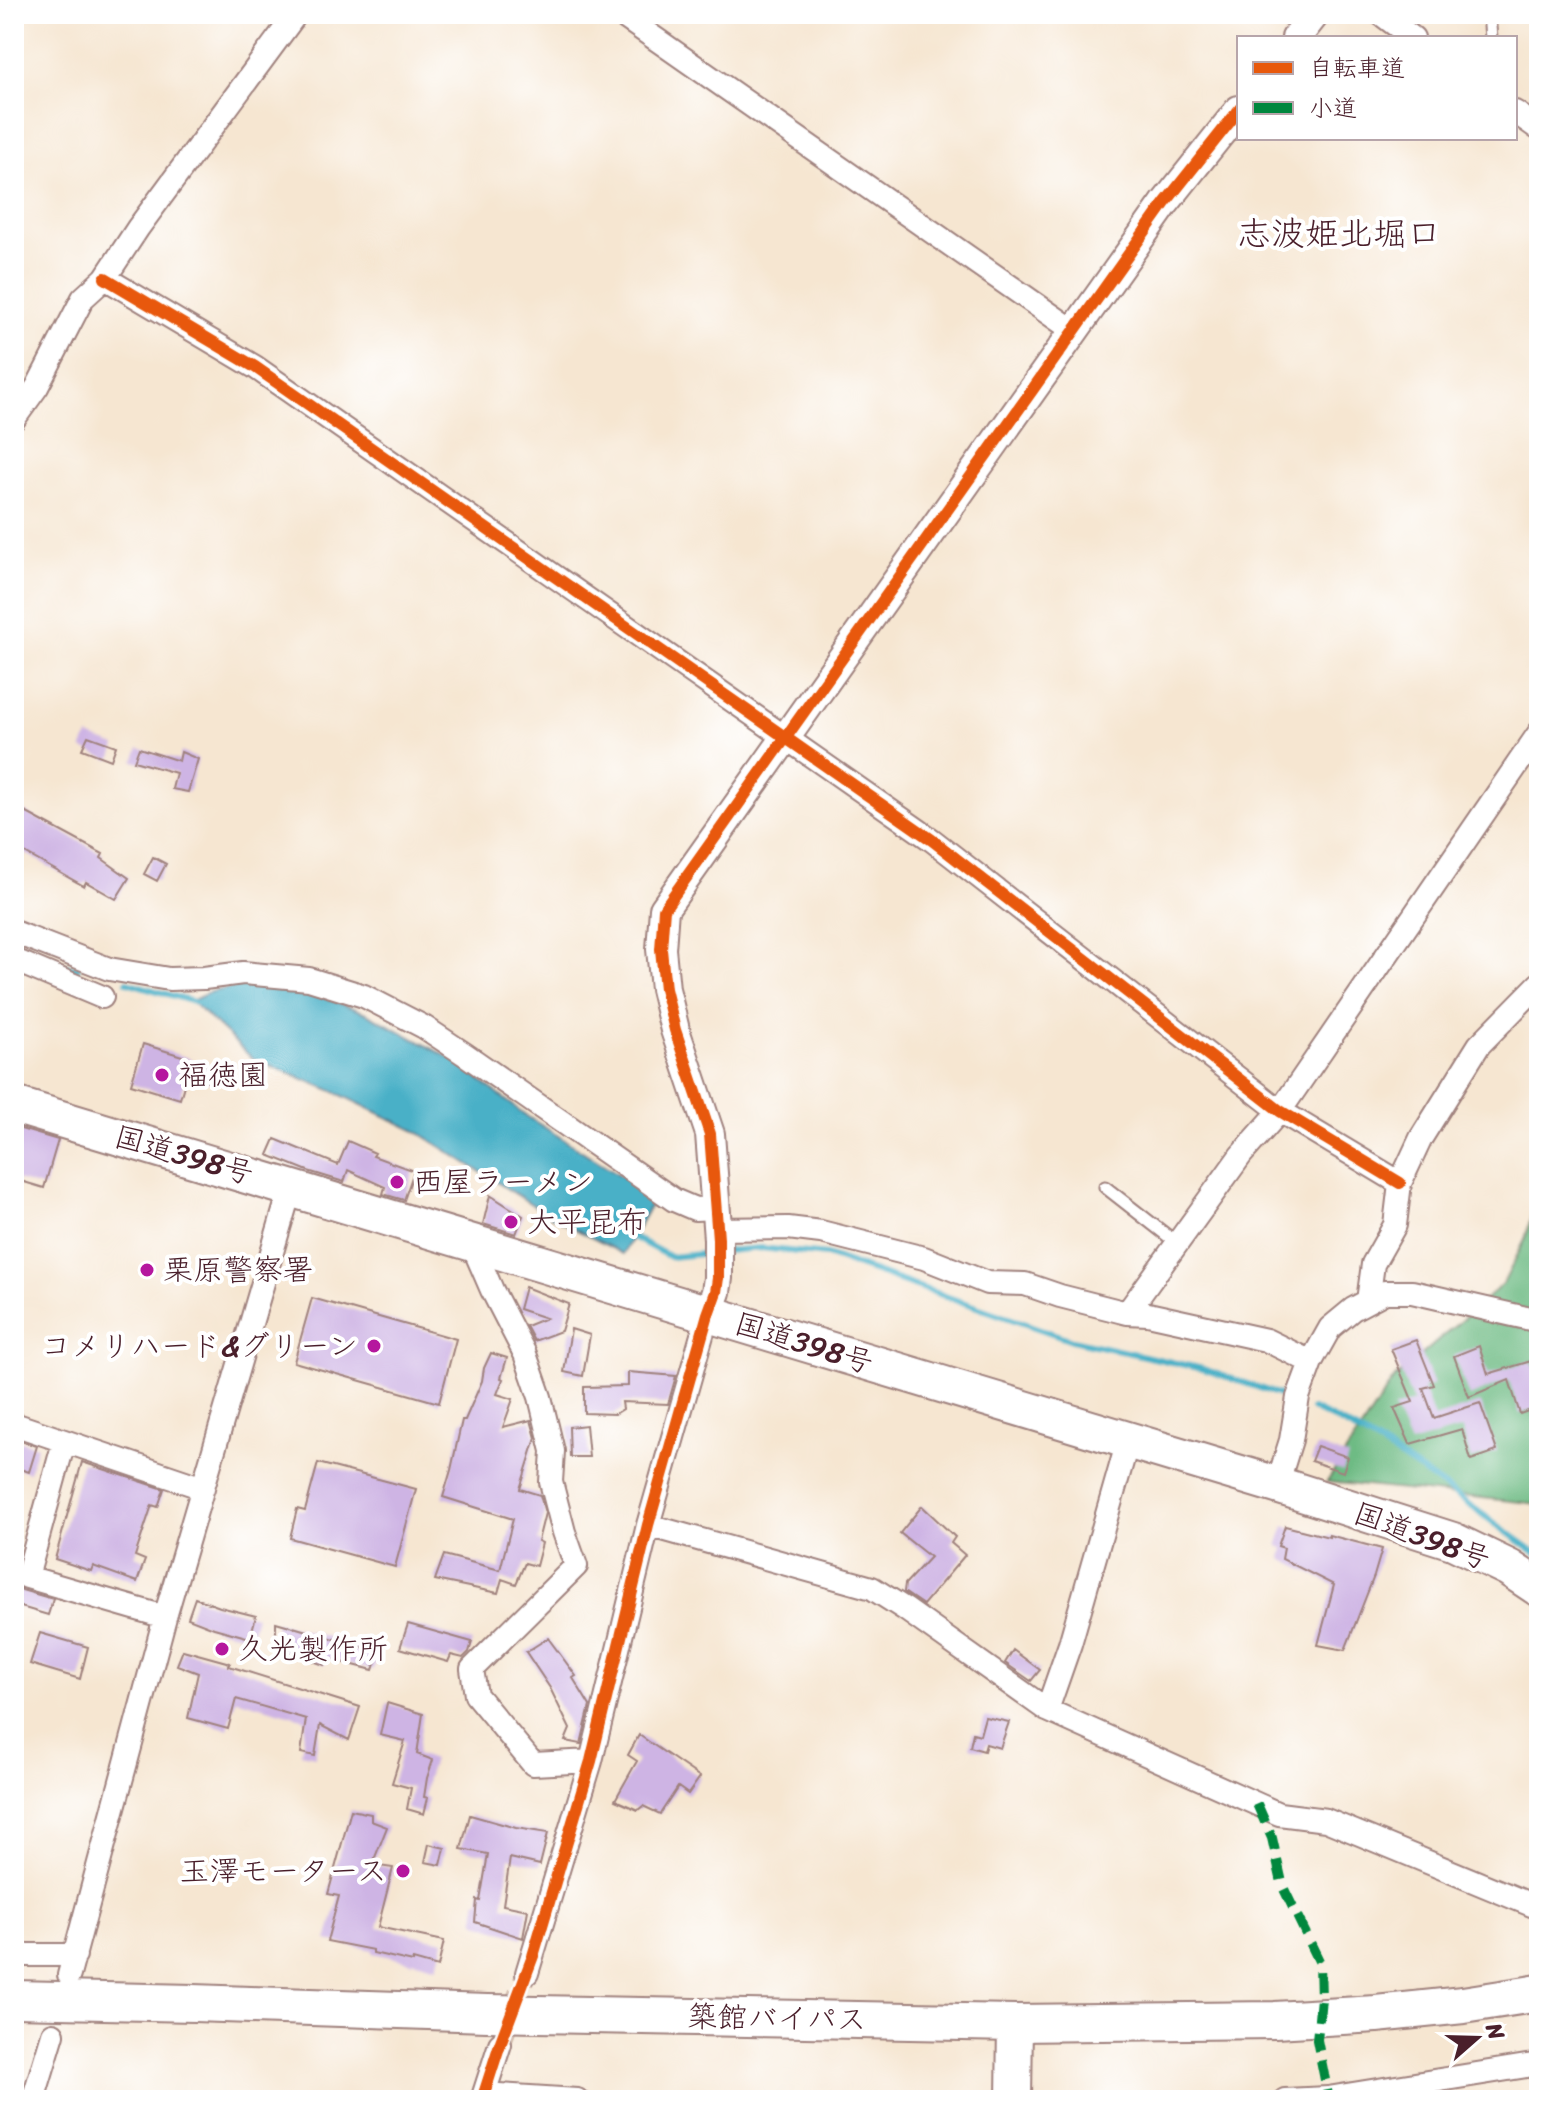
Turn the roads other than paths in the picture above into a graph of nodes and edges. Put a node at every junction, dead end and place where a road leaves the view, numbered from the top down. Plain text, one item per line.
1 (296, 14) edge
2 (620, 14) edge
3 (1315, 14) edge
4 (1381, 14) edge
5 (1489, 14) edge
6 (1298, 36) edge
7 (1410, 36) edge
8 (1491, 36) edge
9 (1539, 106) edge
10 (1237, 113) edge
11 (1517, 113) edge
12 (1517, 114) edge
13 (1539, 129) edge
14 (105, 278) junction
15 (1074, 331) junction
16 (14, 419) edge
17 (1539, 733) edge
18 (784, 738) junction
19 (14, 932) edge
20 (14, 960) edge
21 (1539, 984) edge
22 (102, 997) dead end
23 (14, 1105) edge
24 (1280, 1111) junction
25 (1400, 1183) junction
26 (291, 1187) junction
27 (1105, 1187) dead end
28 (716, 1225) junction
29 (472, 1244) junction
30 (1178, 1244) junction
31 (1368, 1301) junction
32 (1127, 1313) junction
33 (708, 1314) junction
34 (1539, 1321) edge
35 (1311, 1362) junction
36 (14, 1424) edge
37 (1128, 1441) junction
38 (64, 1442) junction
39 (1277, 1485) junction
40 (203, 1488) junction
41 (648, 1525) junction
42 (1539, 1588) edge
43 (165, 1617) junction
44 (1047, 1710) junction
45 (591, 1761) junction
46 (1539, 1908) edge
47 (14, 1955) edge
48 (527, 1973) tunnel mouth
49 (1539, 1993) edge
50 (14, 1999) edge
51 (1015, 2023) junction
52 (53, 2034) dead end
53 (500, 2044) tunnel mouth
54 (1539, 2064) edge
55 (483, 2097) edge
56 (33, 2100) edge
57 (577, 2100) edge
58 (1014, 2100) edge
59 (1285, 2100) edge

1 - 14 street
2 - 15 street
3 - 6 street
4 - 7 street
5 - 8 lane
9 - 11 street
10 - 15 street
12 - 13 street
14 - 16 street
14 - 18 street
15 - 18 street
17 - 24 street
18 - 24 street
18 - 28 street
19 - 28 street
20 - 22 street
21 - 25 street
23 - 26 highway, 国道398号
24 - 25 street
24 - 30 street
25 - 31 street
26 - 29 highway, 国道398号
26 - 40 street
27 - 30 lane
28 - 32 street
28 - 33 street
29 - 33 highway, 国道398号
29 - 45 street
30 - 32 street
31 - 34 street
31 - 35 street
32 - 35 street
33 - 37 highway, 国道398号
33 - 41 street
35 - 39 street
36 - 38 street
37 - 39 highway, 国道398号
37 - 44 street
38 - 40 street
38 - 43 street
39 - 42 highway, 国道398号
40 - 43 street
41 - 44 street
41 - 45 street
43 - 47 street
44 - 46 street
45 - 48 street
49 - 51 highway, 築館バイパス
50 - 51 highway, 築館バイパス
51 - 58 main road
52 - 56 street
53 - 55 street
54 - 59 street
55 - 57 street

